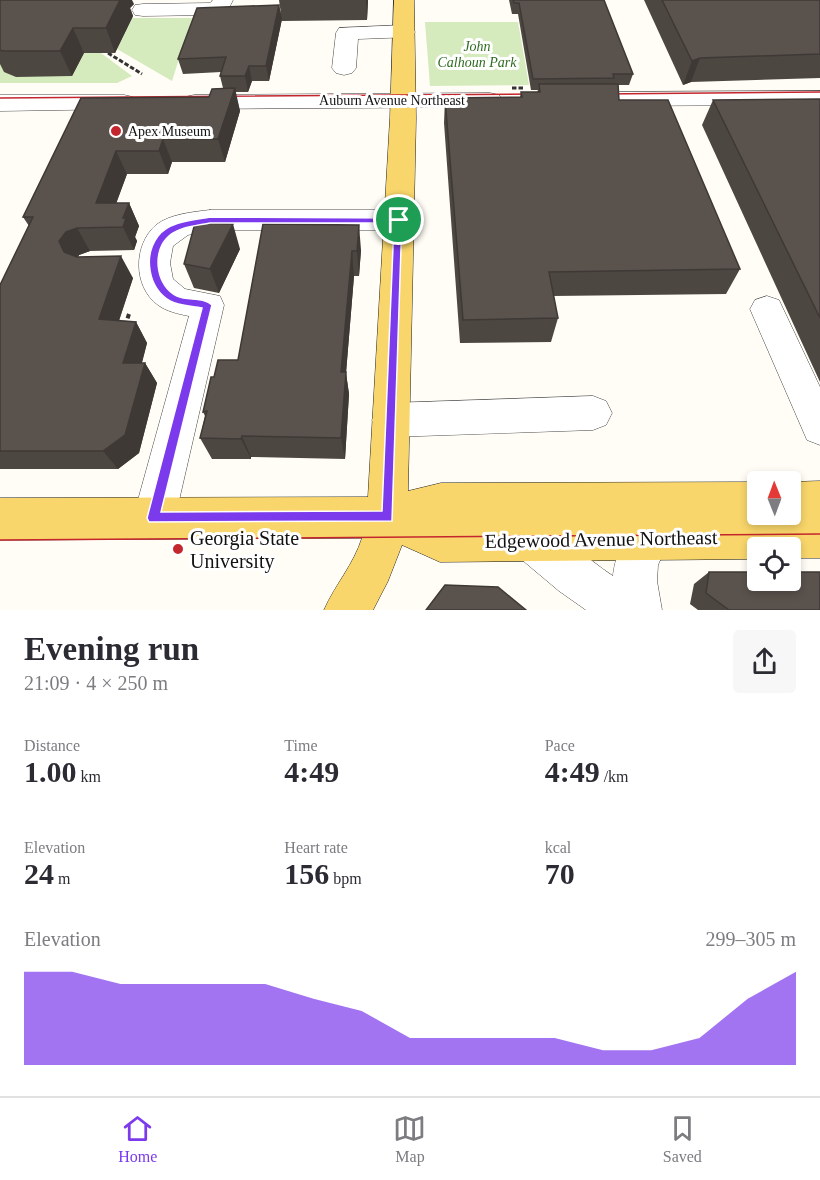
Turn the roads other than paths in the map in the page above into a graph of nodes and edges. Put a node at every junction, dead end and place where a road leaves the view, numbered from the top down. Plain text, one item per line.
1 (222, 0) edge
2 (404, 0) edge
3 (143, 10) dead end
4 (404, 32) junction
5 (344, 68) dead end
6 (517, 92) dead end
7 (820, 98) edge
8 (551, 99) edge
9 (403, 100) junction
10 (0, 104) edge
11 (399, 220) junction
12 (767, 309) dead end
13 (593, 413) dead end
14 (391, 420) junction
15 (820, 428) edge
16 (801, 501) edge
17 (820, 501) edge
18 (747, 502) edge
19 (387, 517) junction
20 (154, 518) junction
21 (0, 519) edge
22 (820, 537) edge
23 (649, 538) junction
24 (530, 539) junction
25 (347, 610) edge
26 (626, 610) edge
27 (639, 610) edge

1 - 3 street
2 - 4 main road
4 - 5 street
4 - 9 main road
6 - 9 street, Auburn Avenue Northeast
7 - 8 street
9 - 10 street, Auburn Avenue Northeast
9 - 11 main road
11 - 14 main road
11 - 20 street
12 - 15 street
13 - 14 street
14 - 19 main road
16 - 17 main road
18 - 19 main road, Edgewood Avenue Northeast
19 - 20 main road, Edgewood Avenue Northeast
19 - 24 main road, Edgewood Avenue Northeast
19 - 25 main road
20 - 21 main road, Edgewood Avenue Northeast
22 - 23 main road, Edgewood Avenue Northeast
23 - 24 main road, Edgewood Avenue Northeast
23 - 27 street
24 - 26 street

